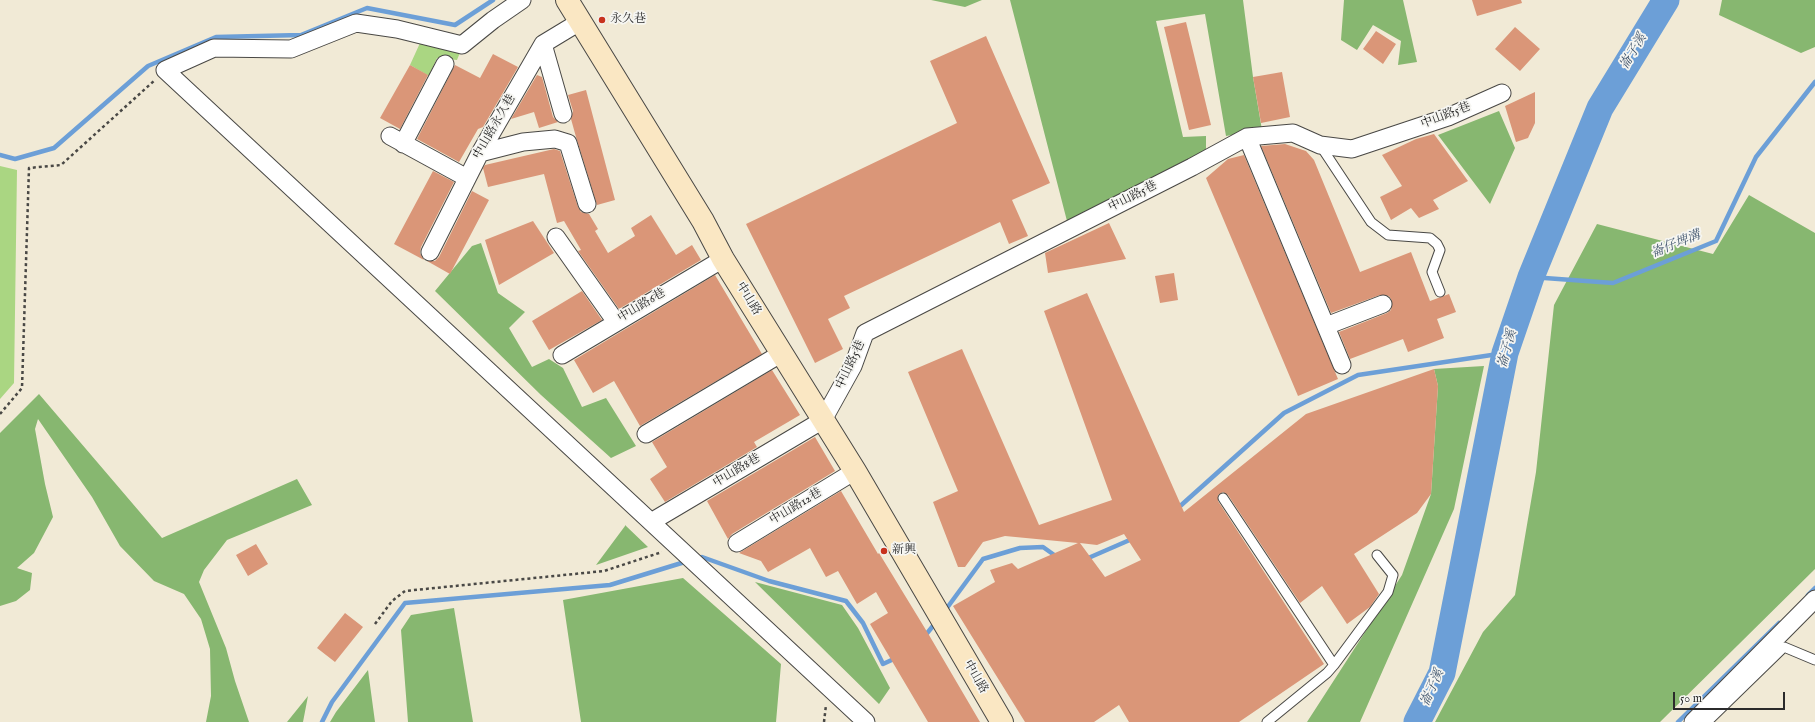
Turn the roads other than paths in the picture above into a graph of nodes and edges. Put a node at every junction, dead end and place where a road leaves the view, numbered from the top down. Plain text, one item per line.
1 (522, 0) edge
2 (567, 0) edge
3 (581, 21) junction
4 (543, 44) junction
5 (445, 64) dead end
6 (1502, 93) dead end
7 (563, 114) dead end
8 (1247, 137) junction
9 (1320, 145) junction
10 (480, 153) junction
11 (468, 178) junction
12 (587, 204) dead end
13 (556, 237) dead end
14 (430, 252) dead end
15 (723, 259) junction
16 (1440, 292) dead end
17 (1383, 304) dead end
18 (616, 322) junction
19 (1326, 326) junction
20 (782, 353) junction
21 (562, 354) dead end
22 (1342, 365) dead end
23 (823, 420) junction
24 (646, 434) dead end
25 (855, 471) junction
26 (1223, 498) dead end
27 (651, 522) junction
28 (737, 543) dead end
29 (1377, 555) dead end
30 (1815, 598) edge
31 (1815, 660) edge
32 (1334, 665) junction
33 (866, 722) edge
34 (1002, 722) edge
35 (1267, 722) edge
36 (1693, 722) edge
37 (1707, 722) edge

1 - 27 street
2 - 3 main road, 中山路
3 - 4 street, 中山路永久巷
3 - 15 main road, 中山路
4 - 7 street
4 - 10 street, 中山路永久巷
5 - 11 street
6 - 9 street, 中山路5巷
8 - 9 street, 中山路5巷
8 - 19 street
8 - 23 street, 中山路5巷
9 - 16 lane
10 - 11 street, 中山路永久巷
10 - 12 street
11 - 14 street, 中山路永久巷
13 - 18 street
15 - 18 street, 中山路6巷
15 - 20 main road, 中山路
17 - 19 street
18 - 21 street, 中山路6巷
19 - 22 street
20 - 23 main road, 中山路
20 - 24 street
23 - 25 main road, 中山路
23 - 27 street, 中山路8巷
25 - 28 street, 中山路12巷
25 - 34 main road, 中山路
26 - 32 lane
27 - 33 street
29 - 32 lane
30 - 36 street
31 - 37 lane
32 - 35 lane

